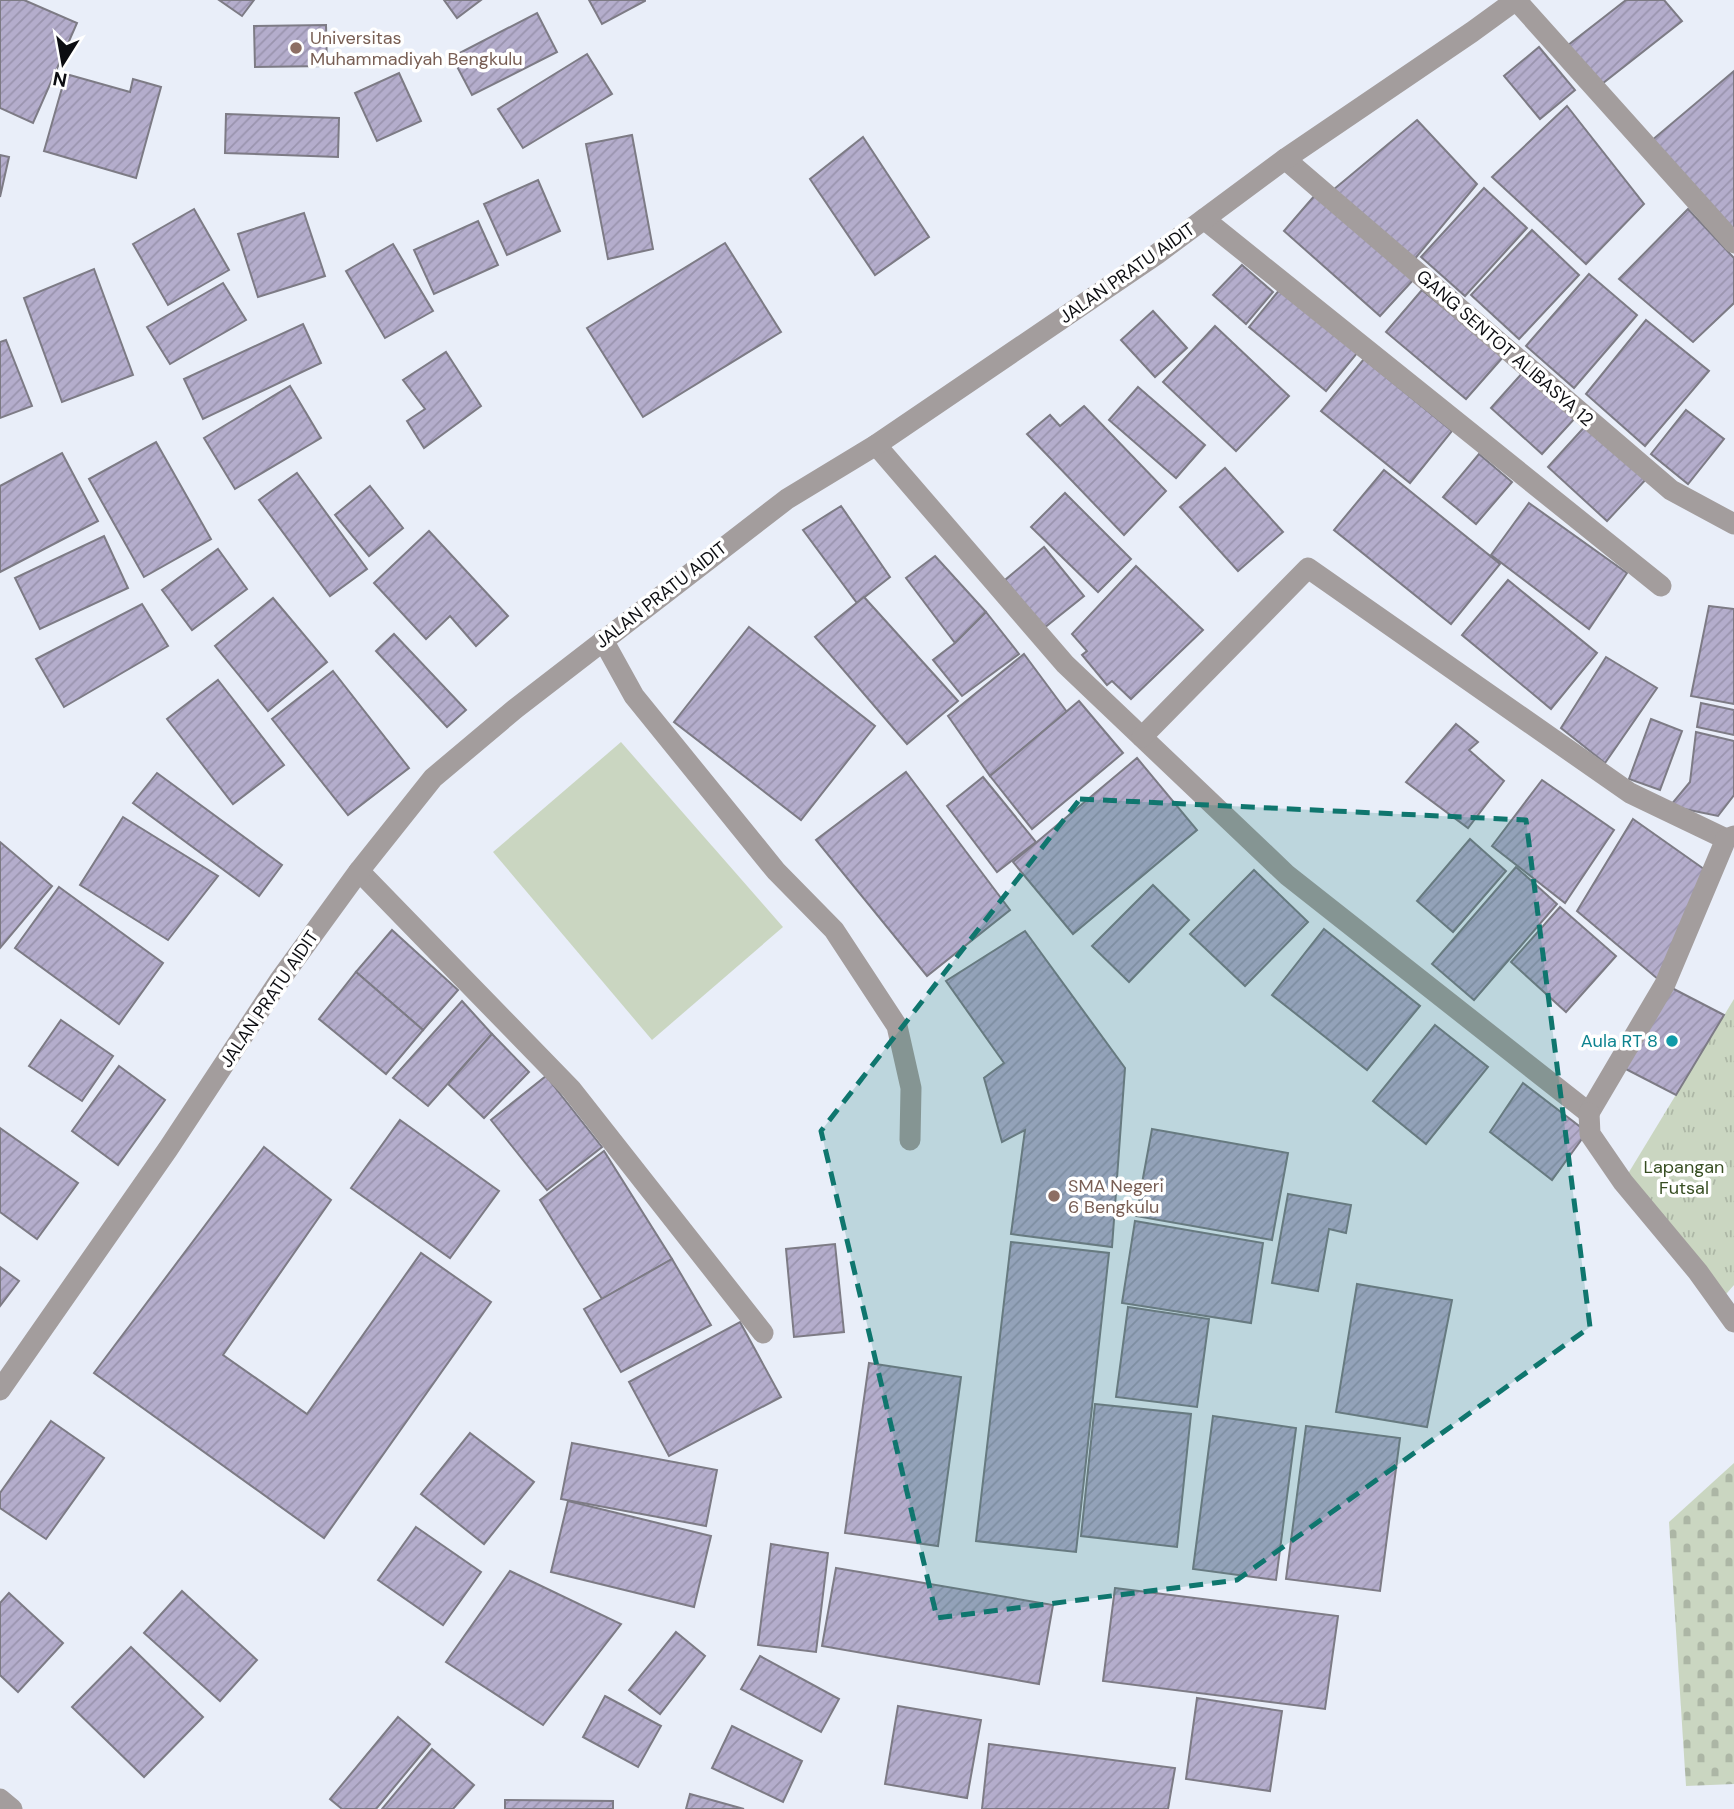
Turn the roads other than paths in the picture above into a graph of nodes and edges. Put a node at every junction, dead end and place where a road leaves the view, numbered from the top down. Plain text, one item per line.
1 (1516, 0) edge
2 (1285, 159) junction
3 (1203, 219) junction
4 (1734, 243) edge
5 (876, 445) junction
6 (1734, 524) edge
7 (1661, 586) dead end
8 (603, 640) junction
9 (1142, 737) junction
10 (1730, 838) edge
11 (359, 872) junction
12 (1589, 1113) junction
13 (910, 1140) dead end
14 (1734, 1322) edge
15 (763, 1333) dead end
16 (0, 1390) edge

1 - 2 street, JALAN PRATU AIDIT
1 - 4 street
2 - 3 street, JALAN PRATU AIDIT
2 - 6 street, GANG SENTOT ALIBASYA 12
3 - 5 street, JALAN PRATU AIDIT
3 - 7 street
5 - 8 street, JALAN PRATU AIDIT
5 - 9 street
8 - 11 street, JALAN PRATU AIDIT
8 - 13 street
9 - 10 street
9 - 12 street
10 - 12 street
11 - 15 street
11 - 16 street, JALAN PRATU AIDIT
12 - 14 street

